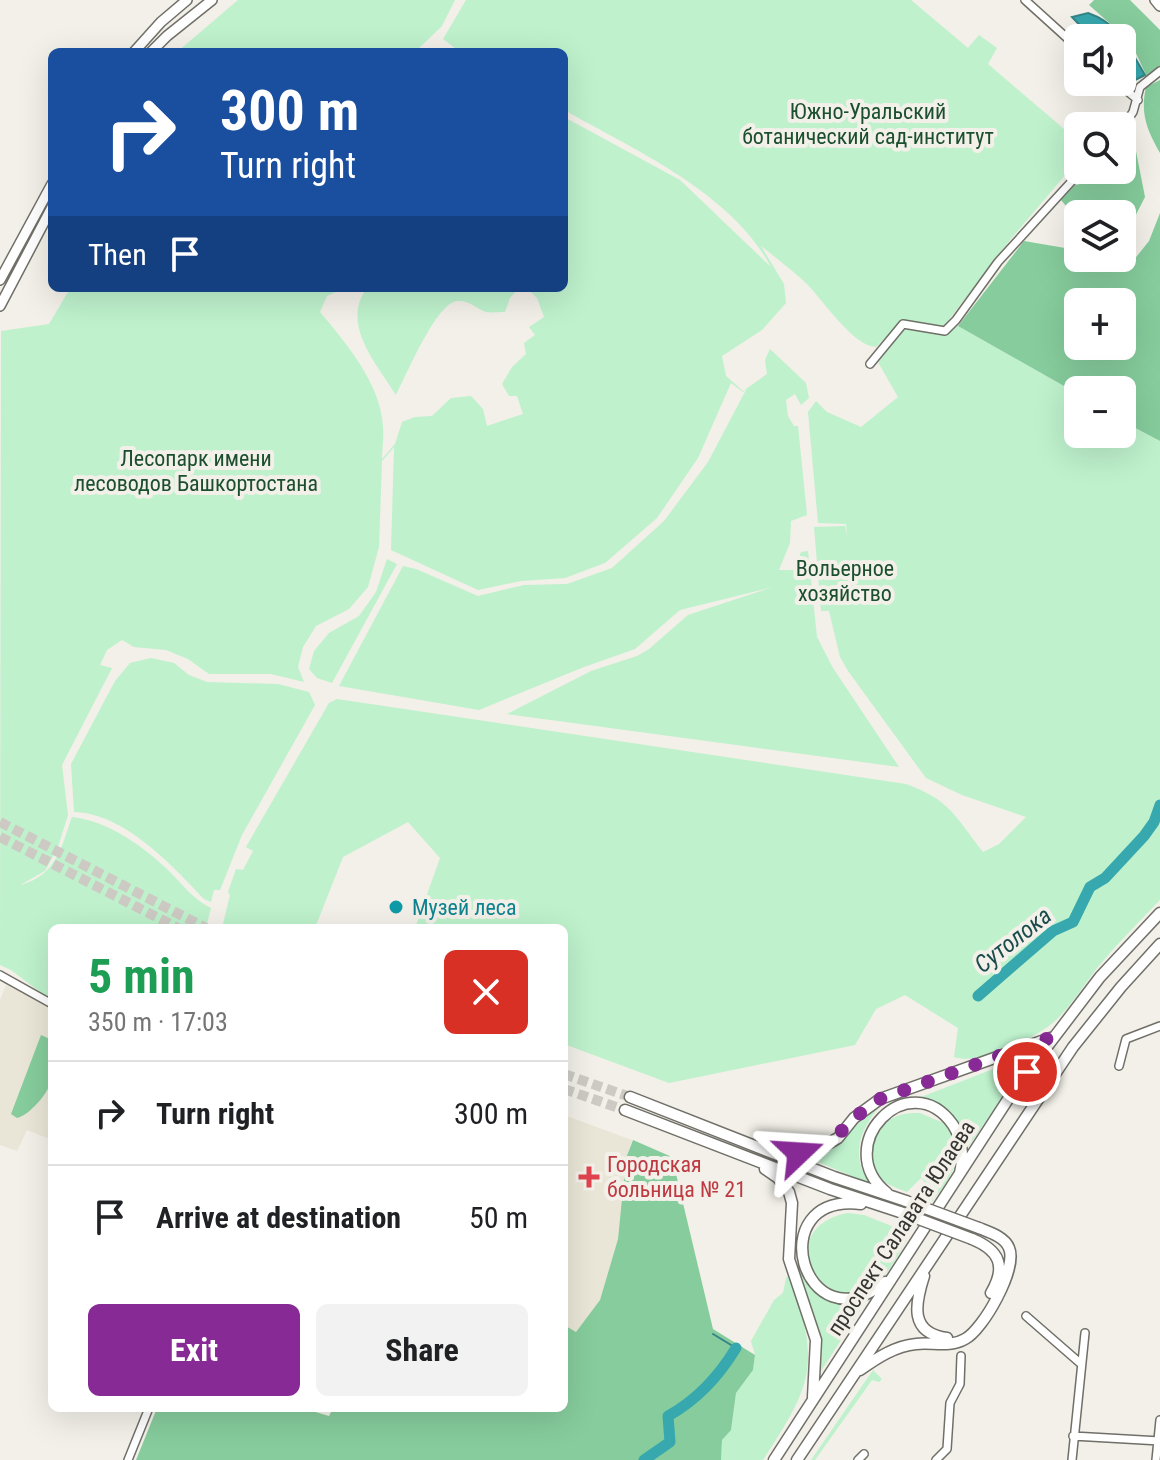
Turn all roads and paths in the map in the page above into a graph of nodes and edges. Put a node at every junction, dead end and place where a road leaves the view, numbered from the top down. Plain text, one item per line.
1 (187, 0) edge
2 (212, 0) edge
3 (1025, 0) edge
4 (1155, 0) edge
5 (1160, 6) edge
6 (1064, 35) edge
7 (138, 48) edge
8 (155, 48) edge
9 (1160, 71) edge
10 (1133, 96) edge
11 (1138, 100) junction
12 (1131, 112) edge
13 (1069, 184) edge
14 (48, 191) edge
15 (48, 215) edge
16 (0, 280) edge
17 (0, 306) edge
18 (870, 364) dead end
19 (1160, 913) edge
20 (1160, 944) edge
21 (0, 975) edge
22 (48, 1002) edge
23 (1160, 1026) edge
24 (1052, 1037) junction
25 (1119, 1066) dead end
26 (630, 1097) tunnel mouth
27 (625, 1110) tunnel mouth
28 (760, 1147) junction
29 (754, 1160) junction
30 (958, 1180) junction
31 (888, 1194) junction
32 (886, 1208) junction
33 (928, 1264) junction
34 (893, 1275) junction
35 (1026, 1316) dead end
36 (1085, 1333) dead end
37 (961, 1356) dead end
38 (1080, 1363) junction
39 (855, 1373) junction
40 (813, 1399) junction
41 (147, 1412) edge
42 (1160, 1420) edge
43 (1073, 1436) junction
44 (1159, 1441) edge
45 (128, 1460) edge
46 (774, 1460) edge
47 (797, 1460) edge
48 (936, 1460) edge
49 (1072, 1460) edge
50 (1156, 1460) edge

1 - 7 main road
2 - 8 main road
3 - 6 street
4 - 5 main road
9 - 11 street
10 - 11 street
11 - 12 street
13 - 18 street
14 - 16 main road
15 - 17 main road
19 - 24 main road, проспект Салавата Юлаева
20 - 33 main road, проспект Салавата Юлаева
21 - 22 street
23 - 25 street
24 - 28 main road
24 - 30 main road, проспект Салавата Юлаева
26 - 28 main road
27 - 29 main road
28 - 31 main road
29 - 32 main road
29 - 40 main road
30 - 31 main road
30 - 34 main road, проспект Салавата Юлаева
31 - 39 main road, bridge
32 - 33 main road, bridge
32 - 34 main road
33 - 39 main road, проспект Салавата Юлаева
34 - 40 main road, проспект Салавата Юлаева
35 - 38 street
36 - 38 street
37 - 48 street
38 - 43 street
39 - 47 main road, проспект Салавата Юлаева
40 - 46 main road, проспект Салавата Юлаева
41 - 45 street
42 - 44 street
43 - 44 street
43 - 49 street
44 - 50 street

